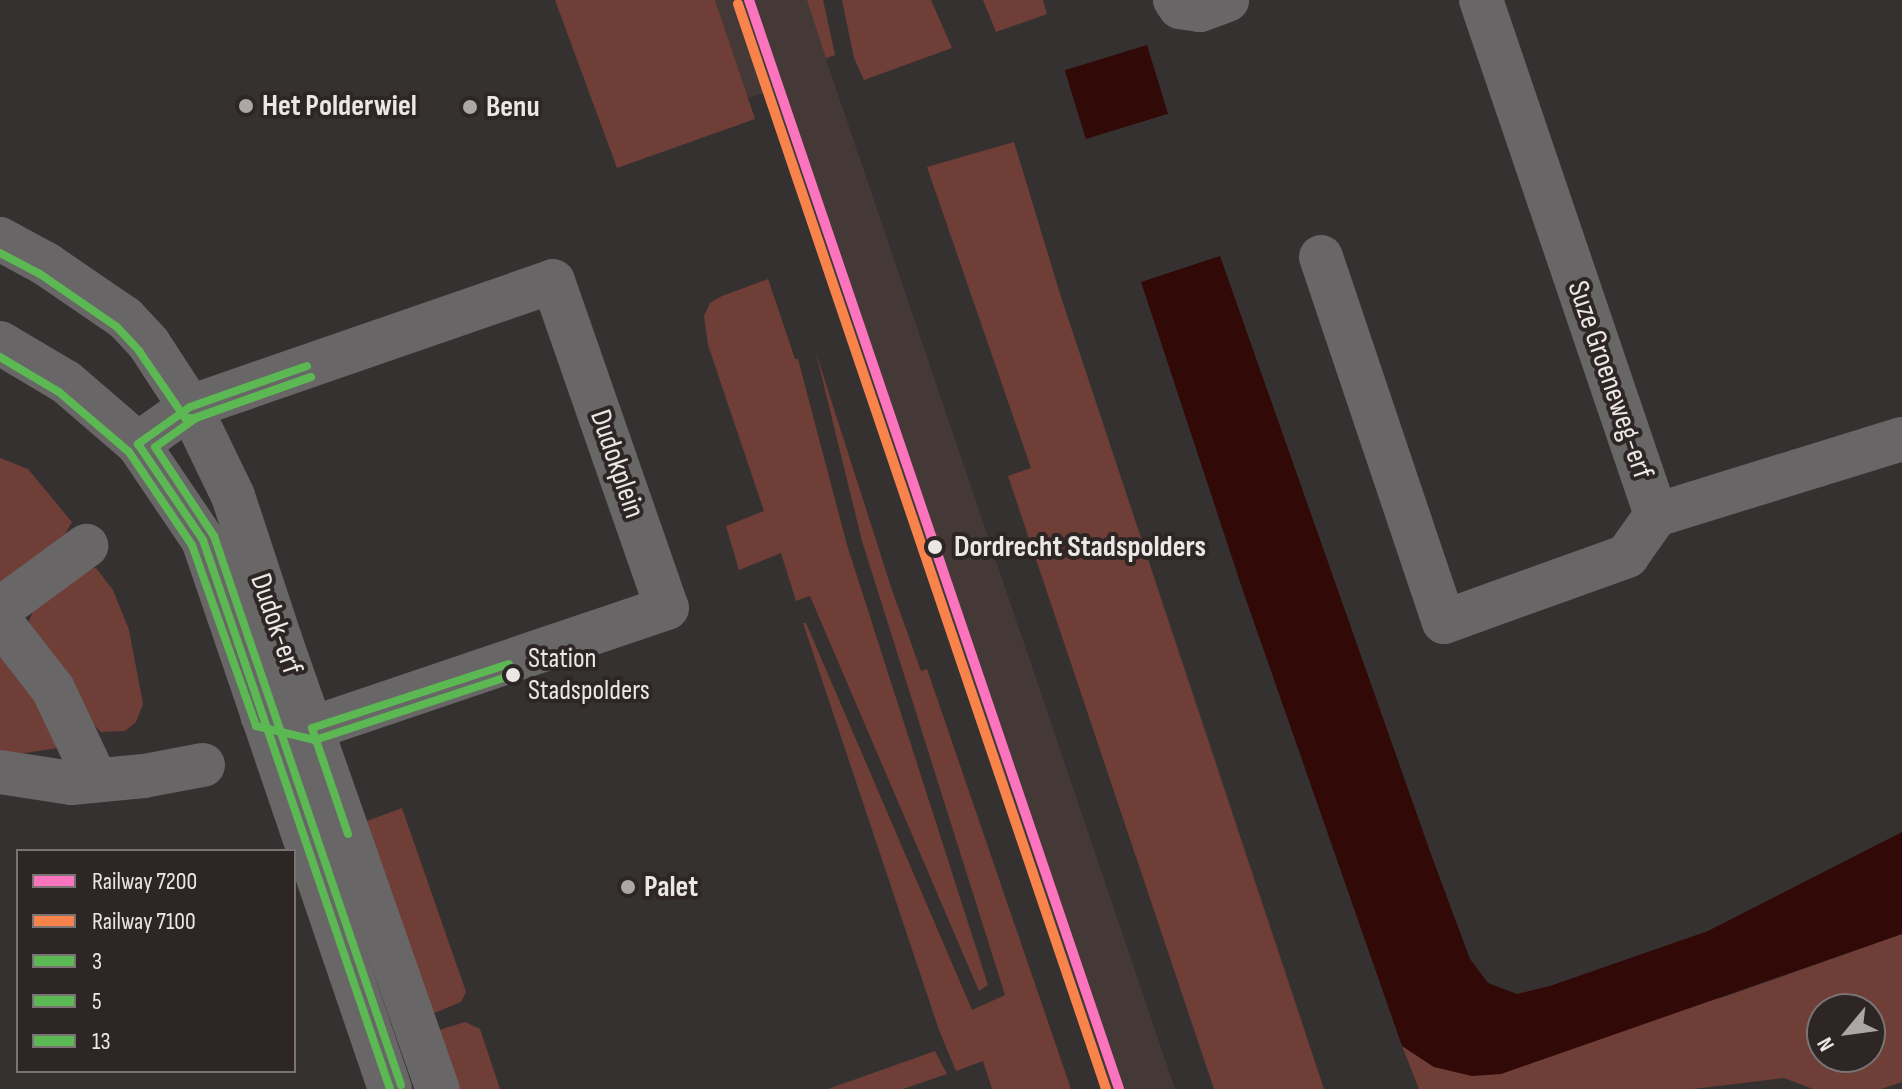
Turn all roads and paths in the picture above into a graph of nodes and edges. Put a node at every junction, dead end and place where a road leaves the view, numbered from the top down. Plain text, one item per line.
1 (1175, 0) edge
2 (1227, 0) edge
3 (1481, 0) edge
4 (0, 239) edge
5 (1321, 257) dead end
6 (0, 343) edge
7 (190, 407) junction
8 (1902, 439) edge
9 (138, 444) junction
10 (1656, 515) junction
11 (86, 546) dead end
12 (0, 609) edge
13 (0, 621) edge
14 (262, 716) junction
15 (312, 728) junction
16 (203, 765) dead end
17 (0, 772) edge
18 (96, 780) junction
19 (390, 1089) edge
20 (438, 1089) edge

1 - 2 street
3 - 10 street, Suze Groeneweg-erf
4 - 7 street, Dudok-erf
5 - 10 street
6 - 9 street, Dudok-erf
7 - 9 street
7 - 15 street, Dudok-erf
7 - 15 street, Dudokplein
8 - 10 street, Suze Groeneweg-erf
9 - 14 street, Dudok-erf
11 - 12 street
13 - 18 street
14 - 15 street
14 - 19 street, Dudok-erf
15 - 20 street, Dudok-erf
16 - 18 street
17 - 18 street

